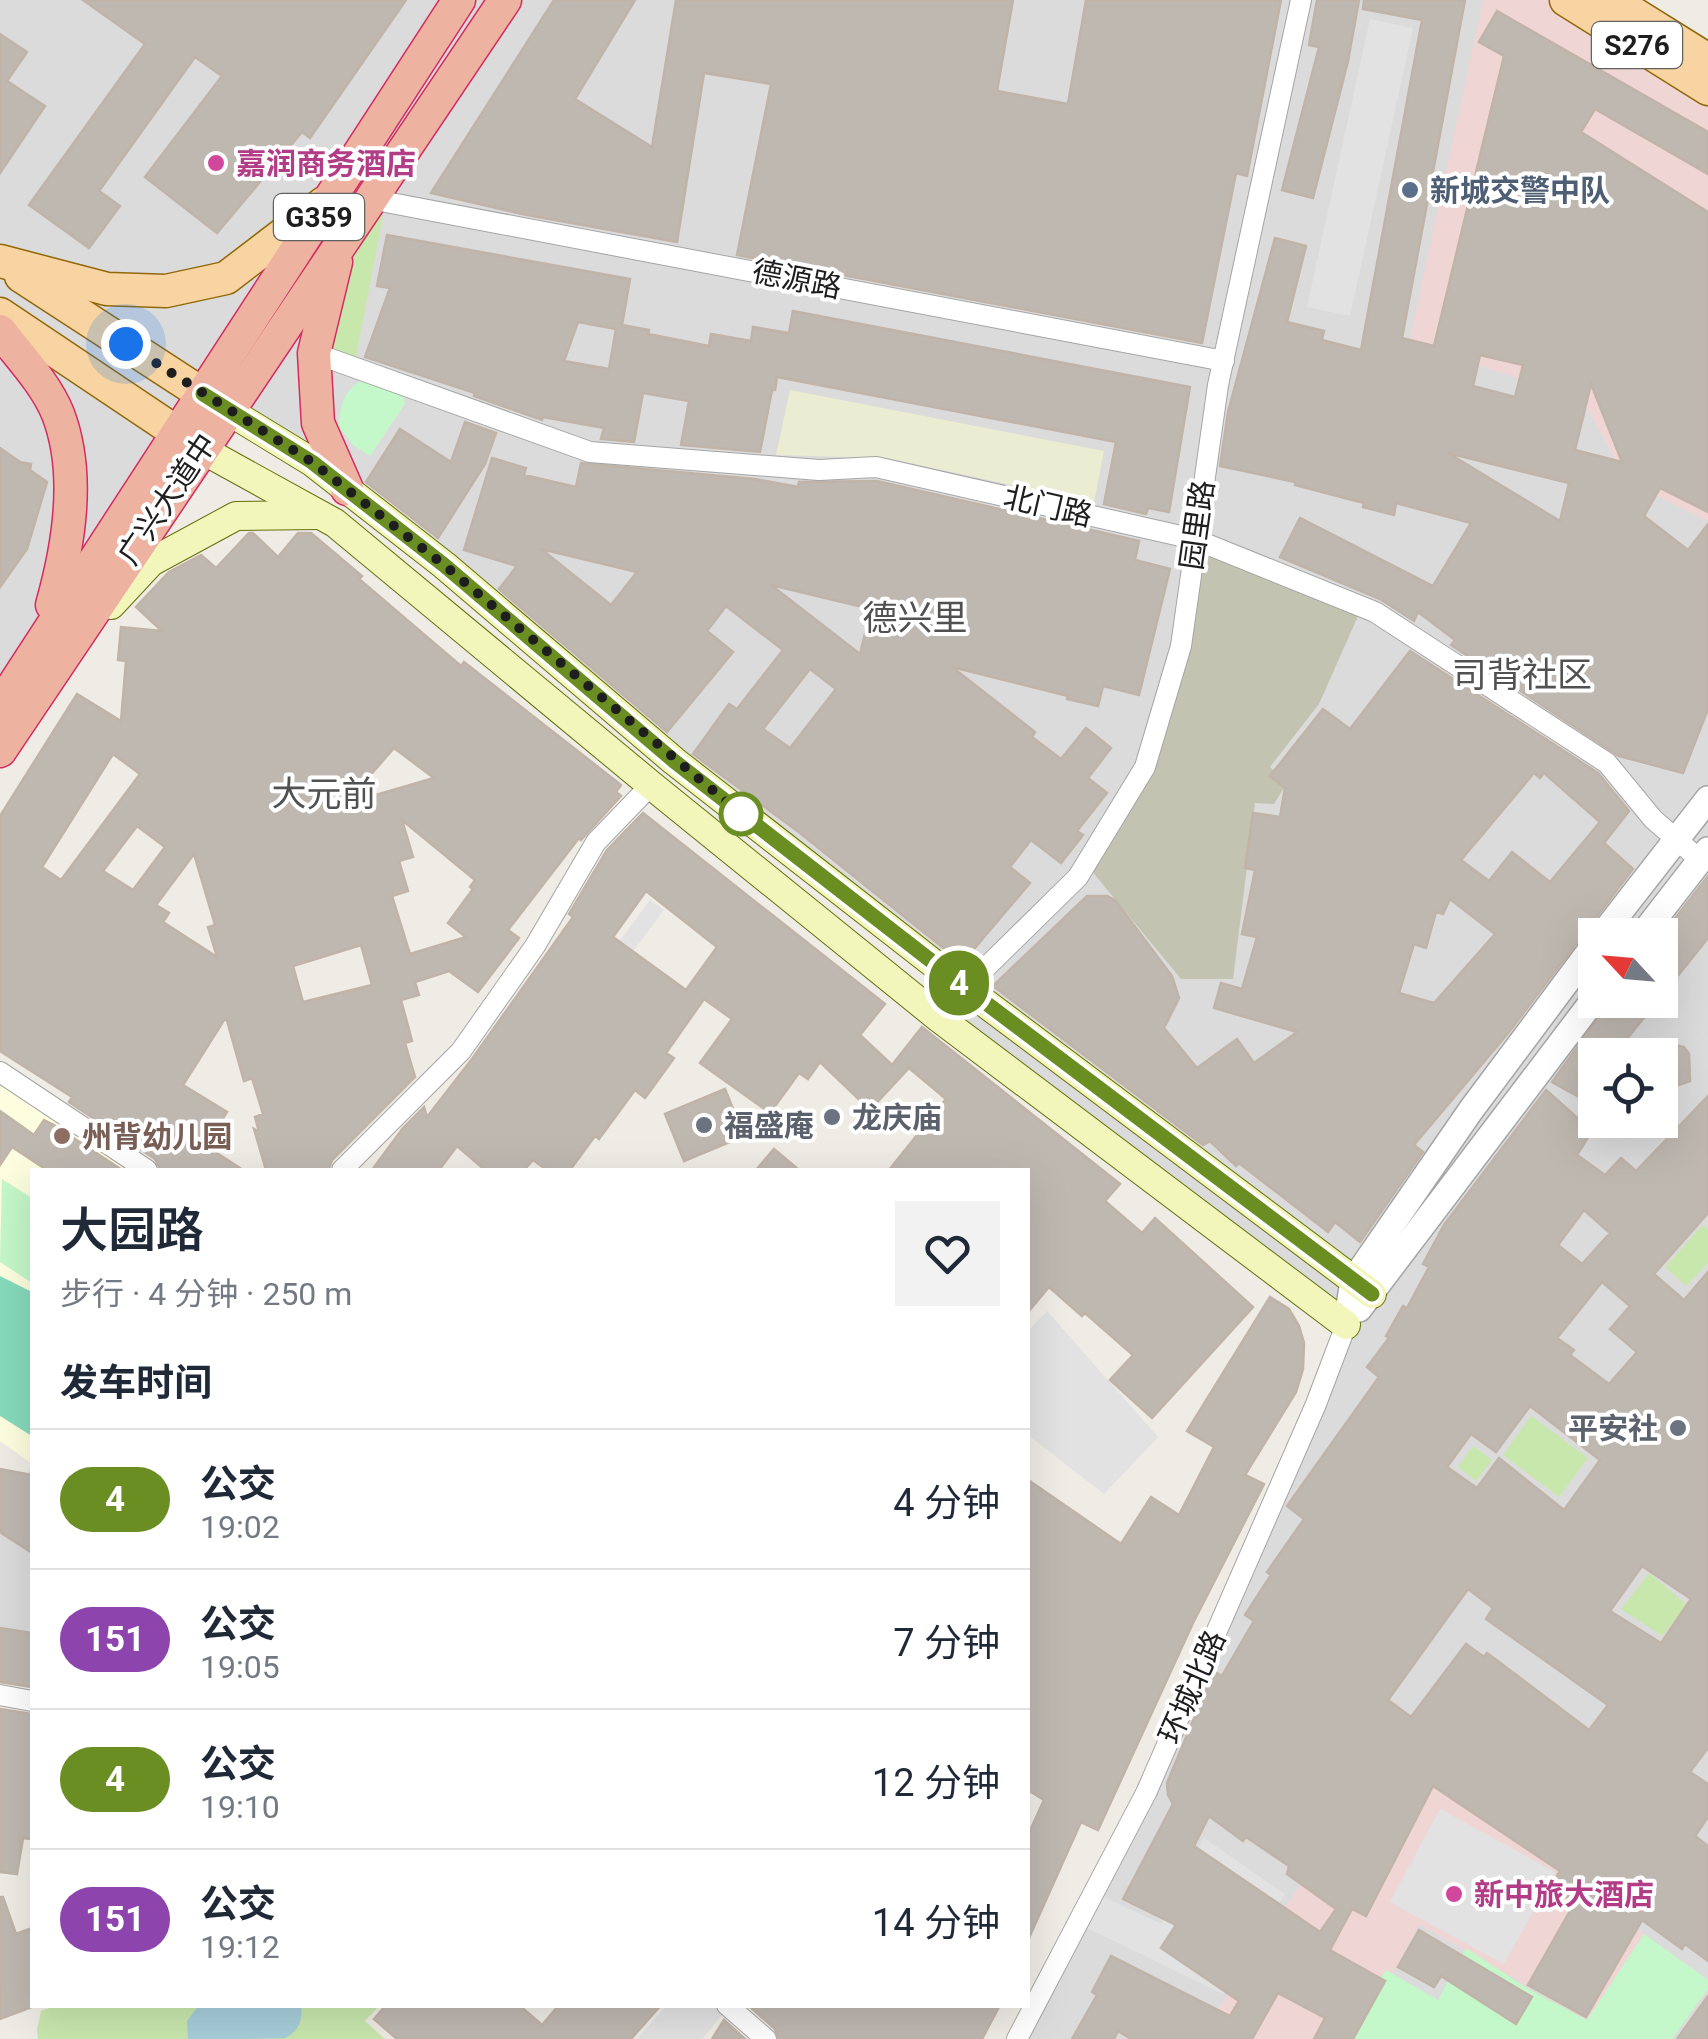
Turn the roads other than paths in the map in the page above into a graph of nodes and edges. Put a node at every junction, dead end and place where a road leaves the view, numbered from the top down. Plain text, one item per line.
1 (458, 0) edge
2 (505, 0) edge
3 (1301, 0) edge
4 (1566, 0) edge
5 (1612, 0) edge
6 (1708, 60) edge
7 (1708, 89) edge
8 (331, 197) junction
9 (370, 200) junction
10 (342, 238) junction
11 (0, 262) edge
12 (0, 314) edge
13 (0, 332) edge
14 (314, 353) junction
15 (1224, 361) junction
16 (215, 402) junction
17 (188, 440) junction
18 (347, 489) junction
19 (320, 515) junction
20 (1194, 539) junction
21 (51, 650) junction
22 (0, 706) edge
23 (0, 751) edge
24 (651, 785) junction
25 (1708, 798) edge
26 (1675, 838) junction
27 (1704, 854) edge
28 (1615, 918) edge
29 (1655, 918) edge
30 (1578, 967) edge
31 (966, 988) junction
32 (1579, 1018) edge
33 (0, 1072) edge
34 (144, 1168) edge
35 (344, 1168) edge
36 (1362, 1288) junction
37 (1346, 1325) junction
38 (0, 1695) edge
39 (30, 1701) edge
40 (730, 2008) edge
41 (766, 2039) edge
42 (1017, 2039) edge

1 - 8 highway, 广兴大道中 / G359
2 - 9 highway, 广兴大道中 / G359
3 - 15 street, 园里路
4 - 7 main road, S276
5 - 6 main road, S276
8 - 11 main road
8 - 16 highway, 广兴大道中 / G359
9 - 10 highway, 广兴大道中 / G359
9 - 15 street, 德源路
10 - 14 highway
10 - 16 highway, 广兴大道中 / G359
11 - 16 main road
12 - 17 main road
13 - 21 highway
14 - 18 highway
14 - 20 street, 北门路
15 - 20 street, 园里路
16 - 17 highway, 广兴大道中 / G359
16 - 18 main road
17 - 19 main road
17 - 21 highway, 广兴大道中 / G359
18 - 31 main road
19 - 21 main road
19 - 24 main road
20 - 26 street, 北门路
20 - 31 street, 园里路
21 - 22 highway, 广兴大道中 / G359
21 - 23 highway, 广兴大道中 / G359
24 - 35 street
24 - 37 main road
25 - 26 street
26 - 27 street, 北门路
26 - 28 street
27 - 29 street
30 - 36 street, 环城北路
31 - 36 main road
32 - 36 street, 环城北路
33 - 34 street
36 - 37 street, 环城北路
37 - 42 street, 环城北路
38 - 39 street
40 - 41 street

